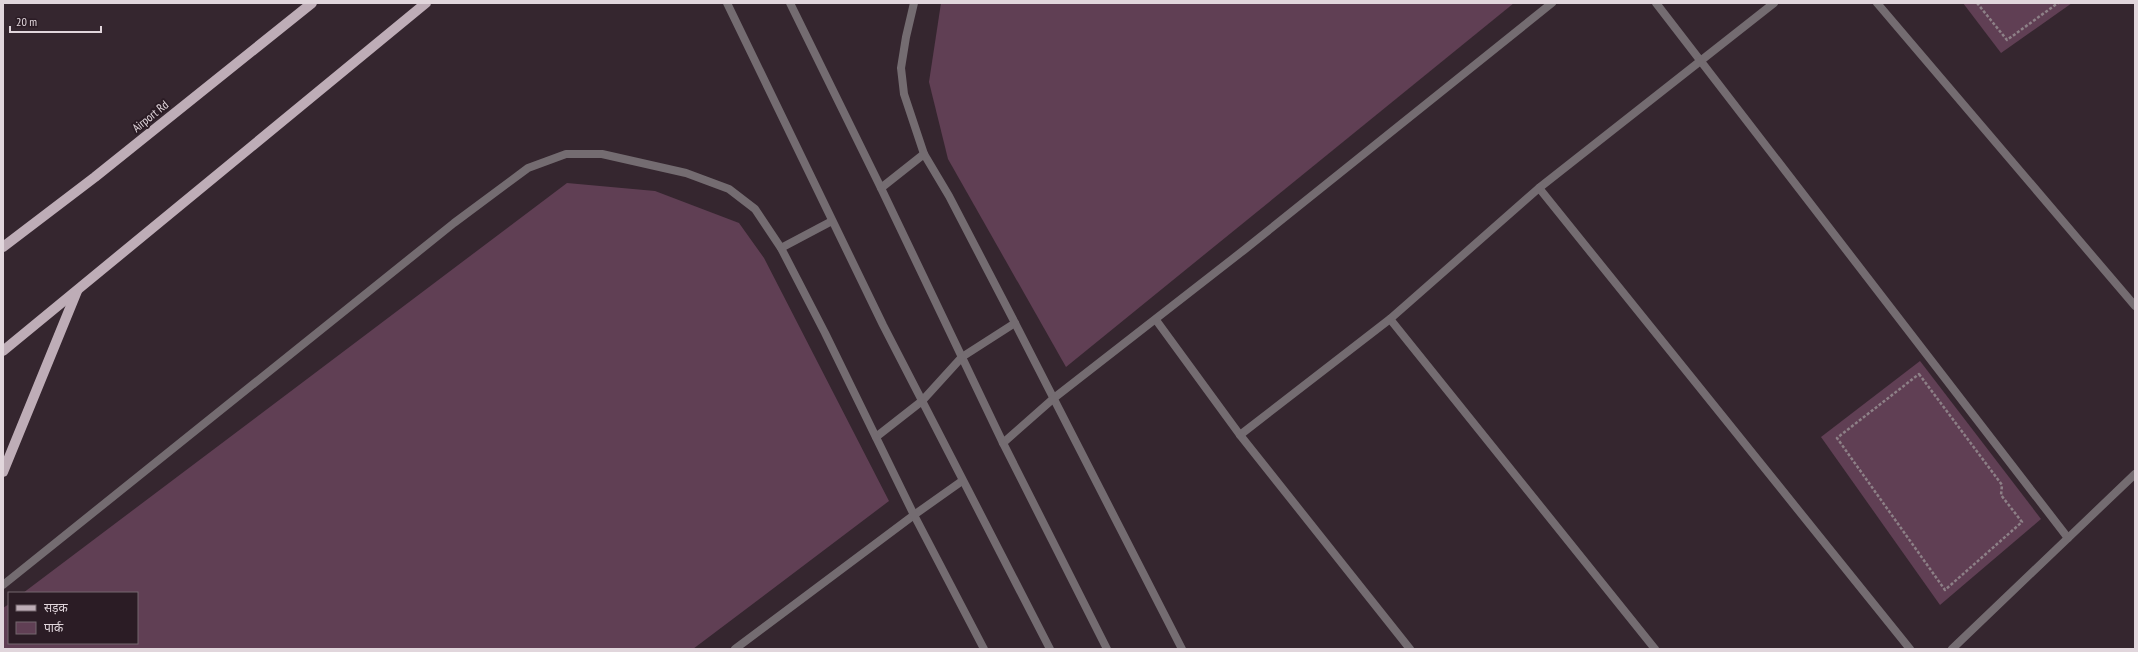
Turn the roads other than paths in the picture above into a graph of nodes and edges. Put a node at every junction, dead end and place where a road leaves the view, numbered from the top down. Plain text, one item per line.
1 (312, 3) edge
2 (426, 3) edge
3 (727, 3) edge
4 (790, 3) edge
5 (914, 3) edge
6 (1552, 3) edge
7 (1656, 3) edge
8 (1774, 3) edge
9 (1877, 3) edge
10 (1701, 60) junction
11 (924, 154) junction
12 (881, 188) junction
13 (1539, 188) junction
14 (832, 221) junction
15 (3, 247) edge
16 (781, 248) junction
17 (78, 289) junction
18 (2135, 306) edge
19 (1390, 318) junction
20 (1156, 320) junction
21 (1015, 323) junction
22 (3, 351) edge
23 (962, 357) junction
24 (1054, 398) junction
25 (922, 401) junction
26 (1240, 435) junction
27 (876, 437) junction
28 (1003, 443) junction
29 (3, 472) edge
30 (2135, 474) edge
31 (962, 481) junction
32 (914, 515) junction
33 (2068, 538) junction
34 (3, 585) edge
35 (735, 649) edge
36 (984, 649) edge
37 (1050, 649) edge
38 (1107, 649) edge
39 (1182, 649) edge
40 (1410, 649) edge
41 (1655, 649) edge
42 (1910, 649) edge
43 (1952, 649) edge

1 - 15 main road, Airport Rd
2 - 17 main road
3 - 14 street
4 - 12 street
5 - 11 street
6 - 20 street
7 - 10 street
8 - 10 street
9 - 18 street
10 - 13 street
10 - 33 street
11 - 12 street
11 - 21 street
12 - 23 street
13 - 19 street
13 - 42 street
14 - 16 street
14 - 25 street
16 - 27 street
16 - 34 street
17 - 22 main road
17 - 29 main road
19 - 26 street
19 - 41 street
20 - 24 street
20 - 26 street
21 - 23 street
21 - 24 street
23 - 25 street
23 - 28 street
24 - 28 street
24 - 39 street
25 - 27 street
25 - 31 street
26 - 40 street
27 - 32 street
28 - 38 street
30 - 33 street
31 - 32 street
31 - 37 street
32 - 35 street
32 - 36 street
33 - 43 street

